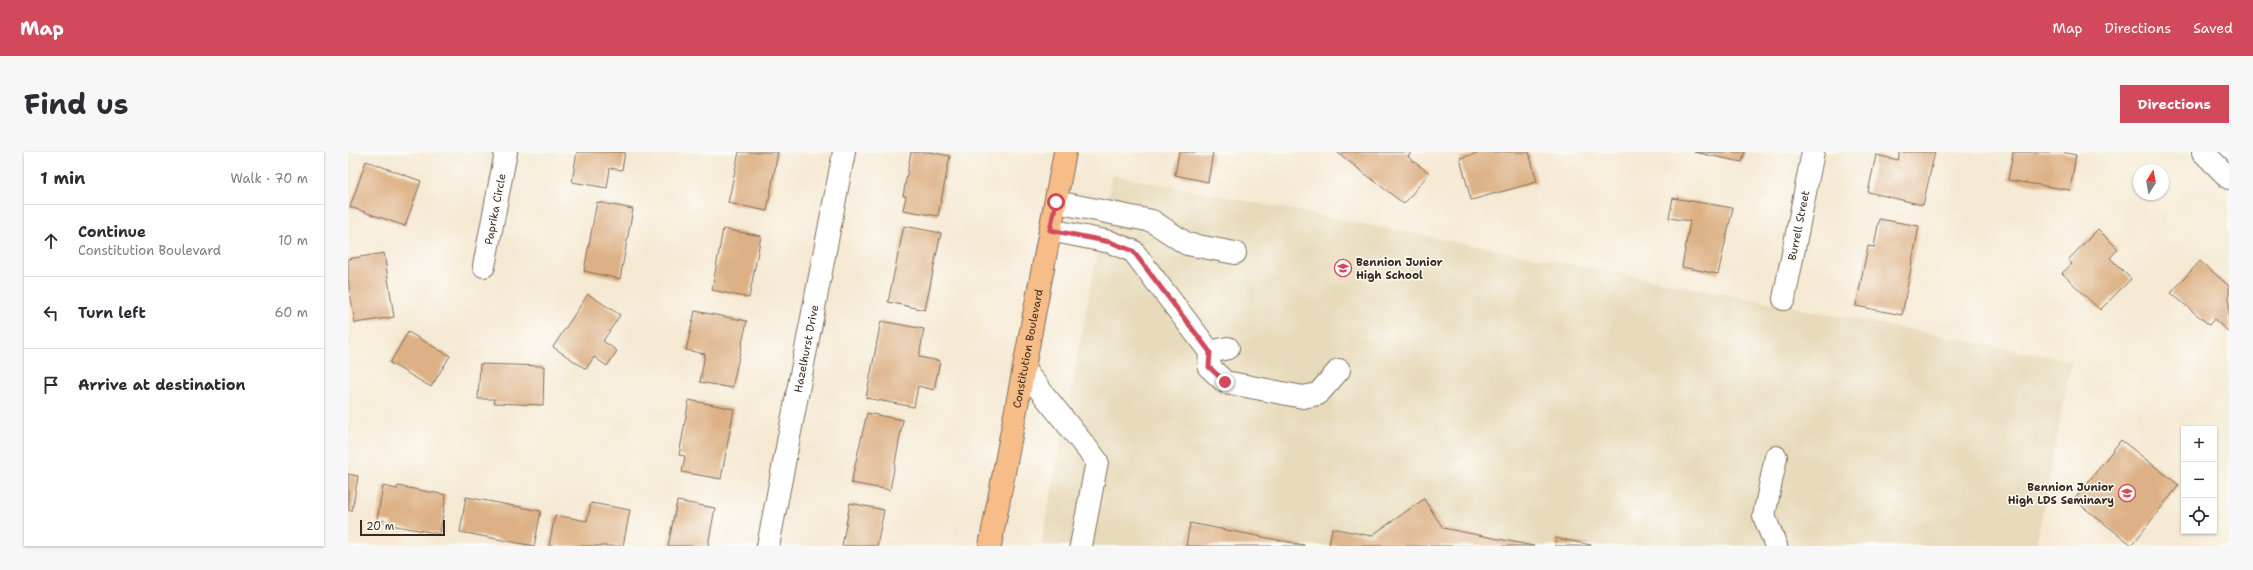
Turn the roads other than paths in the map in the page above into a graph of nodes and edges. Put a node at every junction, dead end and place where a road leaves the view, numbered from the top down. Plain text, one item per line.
1 (506, 152) edge
2 (844, 152) edge
3 (1065, 152) edge
4 (1813, 152) edge
5 (2204, 152) edge
6 (2229, 178) edge
7 (1056, 202) junction
8 (1050, 230) junction
9 (1234, 253) dead end
10 (484, 266) dead end
11 (1784, 299) dead end
12 (1024, 370) junction
13 (1339, 370) dead end
14 (1776, 457) dead end
15 (768, 546) edge
16 (990, 546) edge
17 (1081, 546) edge
18 (1776, 546) edge

1 - 10 street, Paprika Circle
2 - 15 street, Hazelhurst Drive
3 - 7 main road, Constitution Boulevard
4 - 11 street, Burrell Street
5 - 6 street
7 - 8 main road, Constitution Boulevard
7 - 9 street
8 - 12 main road, Constitution Boulevard
8 - 13 street
12 - 16 main road, Constitution Boulevard
12 - 17 street
14 - 18 street

